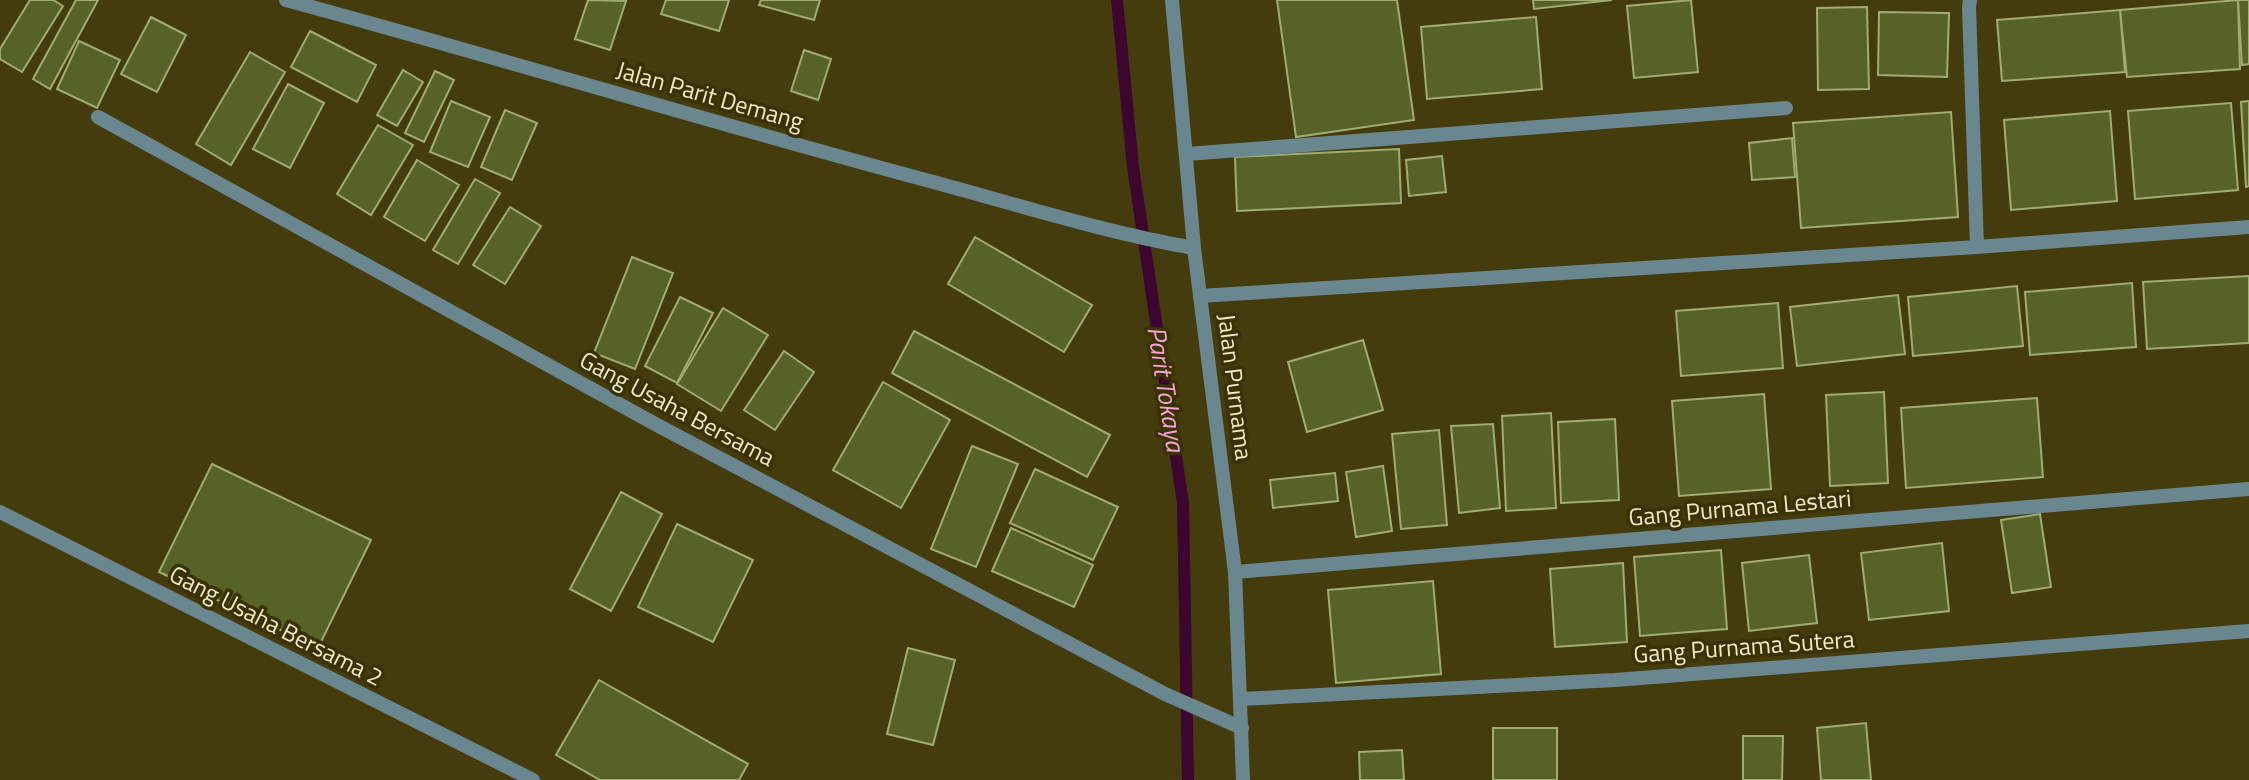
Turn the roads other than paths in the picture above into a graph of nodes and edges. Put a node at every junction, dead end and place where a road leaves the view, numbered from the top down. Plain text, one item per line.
1 (286, 0) edge
2 (1172, 0) edge
3 (1970, 0) edge
4 (1786, 108) dead end
5 (98, 117) dead end
6 (1187, 154) junction
7 (2249, 227) edge
8 (1978, 247) junction
9 (1194, 248) junction
10 (1200, 296) junction
11 (2249, 489) edge
12 (0, 512) edge
13 (1235, 572) junction
14 (2249, 631) edge
15 (1241, 699) junction
16 (1242, 728) junction
17 (533, 780) edge
18 (1243, 780) edge

1 - 9 street, Jalan Parit Demang
2 - 6 street, Jalan Purnama
3 - 8 street
4 - 6 street
5 - 16 street, Gang Usaha Bersama
6 - 9 street, Jalan Purnama
7 - 8 street
8 - 10 street
9 - 10 street, Jalan Purnama
10 - 13 street, Jalan Purnama
11 - 13 street, Gang Purnama Lestari
12 - 17 street, Gang Usaha Bersama 2
13 - 15 street, Jalan Purnama
14 - 15 street, Gang Purnama Sutera
15 - 16 street, Jalan Purnama
16 - 18 street, Jalan Purnama

